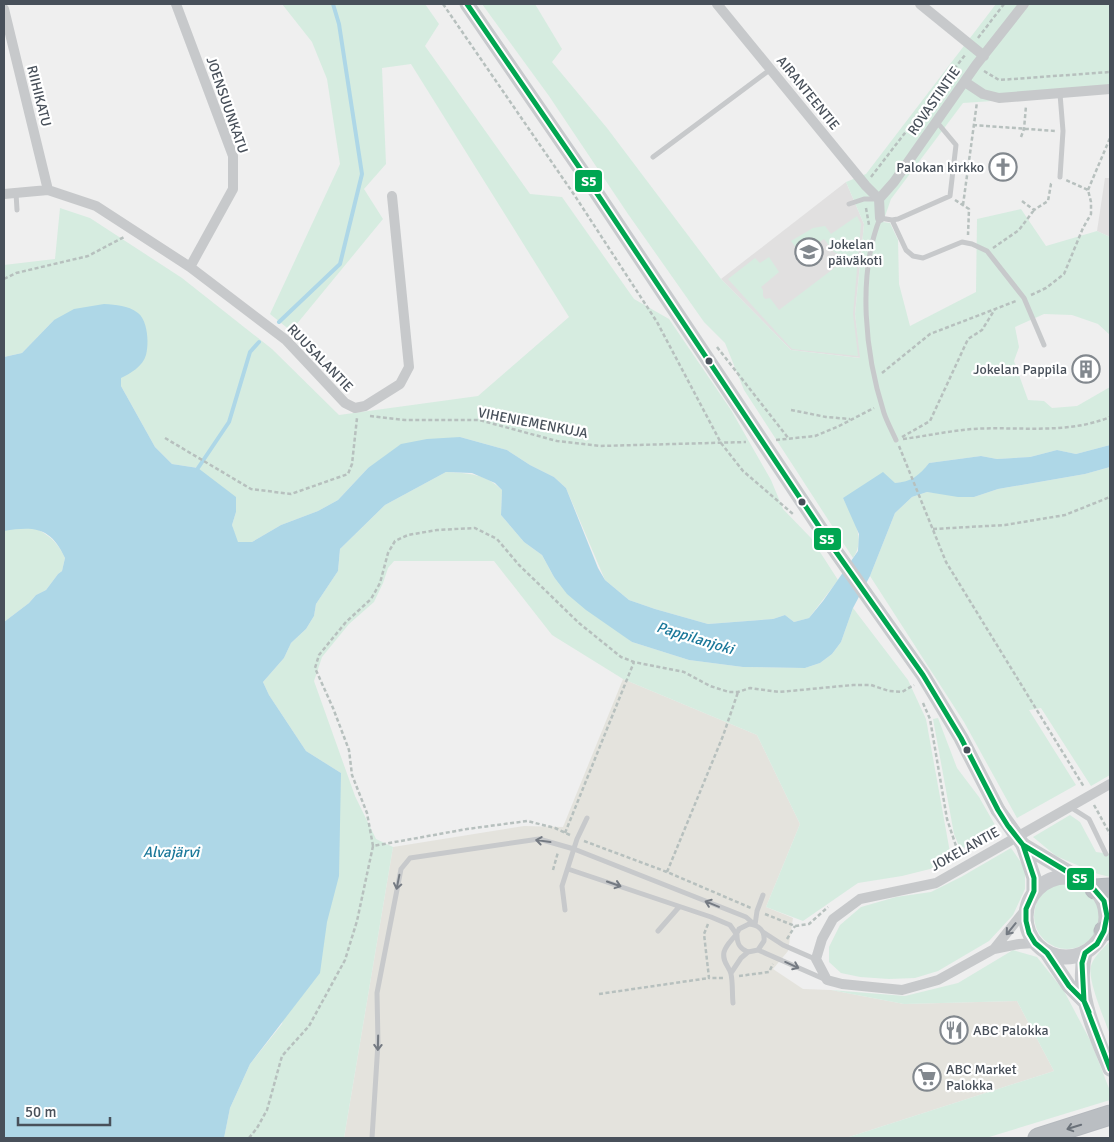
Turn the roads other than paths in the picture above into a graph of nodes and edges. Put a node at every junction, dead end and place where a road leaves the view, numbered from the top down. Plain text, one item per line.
1 (176, 4) edge
2 (467, 4) edge
3 (717, 4) edge
4 (920, 4) edge
5 (1024, 4) edge
6 (4, 9) edge
7 (8, 47) edge
8 (984, 56) junction
9 (771, 69) junction
10 (965, 82) junction
11 (1110, 89) edge
12 (1060, 94) junction
13 (936, 121) junction
14 (653, 157) dead end
15 (1060, 177) road end
16 (48, 190) junction
17 (16, 193) junction
18 (4, 194) edge
19 (392, 196) dead end
20 (879, 199) junction
21 (849, 204) dead end
22 (17, 210) dead end
23 (880, 218) junction
24 (892, 220) junction
25 (190, 267) junction
26 (1044, 345) dead end
27 (896, 440) road end
28 (1110, 784) edge
29 (1070, 807) junction
30 (587, 818) dead end
31 (1023, 845) junction
32 (574, 849) junction
33 (1106, 854) dead end
34 (568, 868) junction
35 (1076, 877) junction
36 (1103, 888) edge
37 (1034, 891) junction
38 (763, 895) dead end
39 (679, 907) junction
40 (1026, 909) junction
41 (565, 910) dead end
42 (755, 925) junction
43 (1107, 929) edge
44 (658, 932) dead end
45 (763, 932) junction
46 (737, 935) junction
47 (1041, 948) junction
48 (994, 949) junction
49 (758, 950) junction
50 (748, 952) junction
51 (1085, 953) junction
52 (816, 959) junction
53 (731, 973) junction
54 (827, 980) junction
55 (1084, 1001) junction
56 (733, 1003) dead end
57 (1108, 1063) edge
58 (1110, 1115) edge
59 (372, 1138) edge
60 (1038, 1138) edge

1 - 25 street, JOENSUUNKATU
2 - 31 main road, bridge
3 - 9 street, AIRANTEENTIE
4 - 8 street
5 - 8 street, ROVASTINTIE
6 - 7 street, RIIHIKATU
7 - 16 street, RIIHIKATU
8 - 10 street, ROVASTINTIE
9 - 14 lane
9 - 20 street, AIRANTEENTIE
10 - 12 street
10 - 13 street, ROVASTINTIE
11 - 12 street
12 - 15 lane
13 - 20 street, ROVASTINTIE
13 - 24 lane
16 - 17 street, RUUSALANTIE
16 - 25 street, RUUSALANTIE
17 - 18 street, RUUSALANTIE
17 - 22 lane
19 - 25 street, RUUSALANTIE
20 - 21 lane
20 - 23 street
23 - 24 lane
23 - 27 lane
24 - 26 lane
28 - 29 street, JOKELANTIE
29 - 33 lane
29 - 52 street, JOKELANTIE
30 - 32 lane
31 - 35 main road
31 - 37 main road
32 - 34 lane
42 -> 32 lane
32 -> 59 lane
34 -> 39 lane
34 - 41 lane
35 - 36 main road
35 - 37 main road
36 - 43 main road
37 - 40 main road
38 - 42 lane
39 - 44 lane
39 - 46 lane
40 - 47 main road
40 -> 48 street
42 - 45 lane
42 - 46 lane
43 - 51 main road
45 - 49 lane
45 - 52 lane
46 - 50 lane
46 - 53 lane
47 - 48 street
47 - 51 main road
47 - 55 main road
48 - 54 street
49 - 50 lane
49 -> 54 lane
50 - 53 lane
51 - 55 main road
52 - 54 street
53 - 56 lane
55 - 57 main road
58 -> 60 highway

